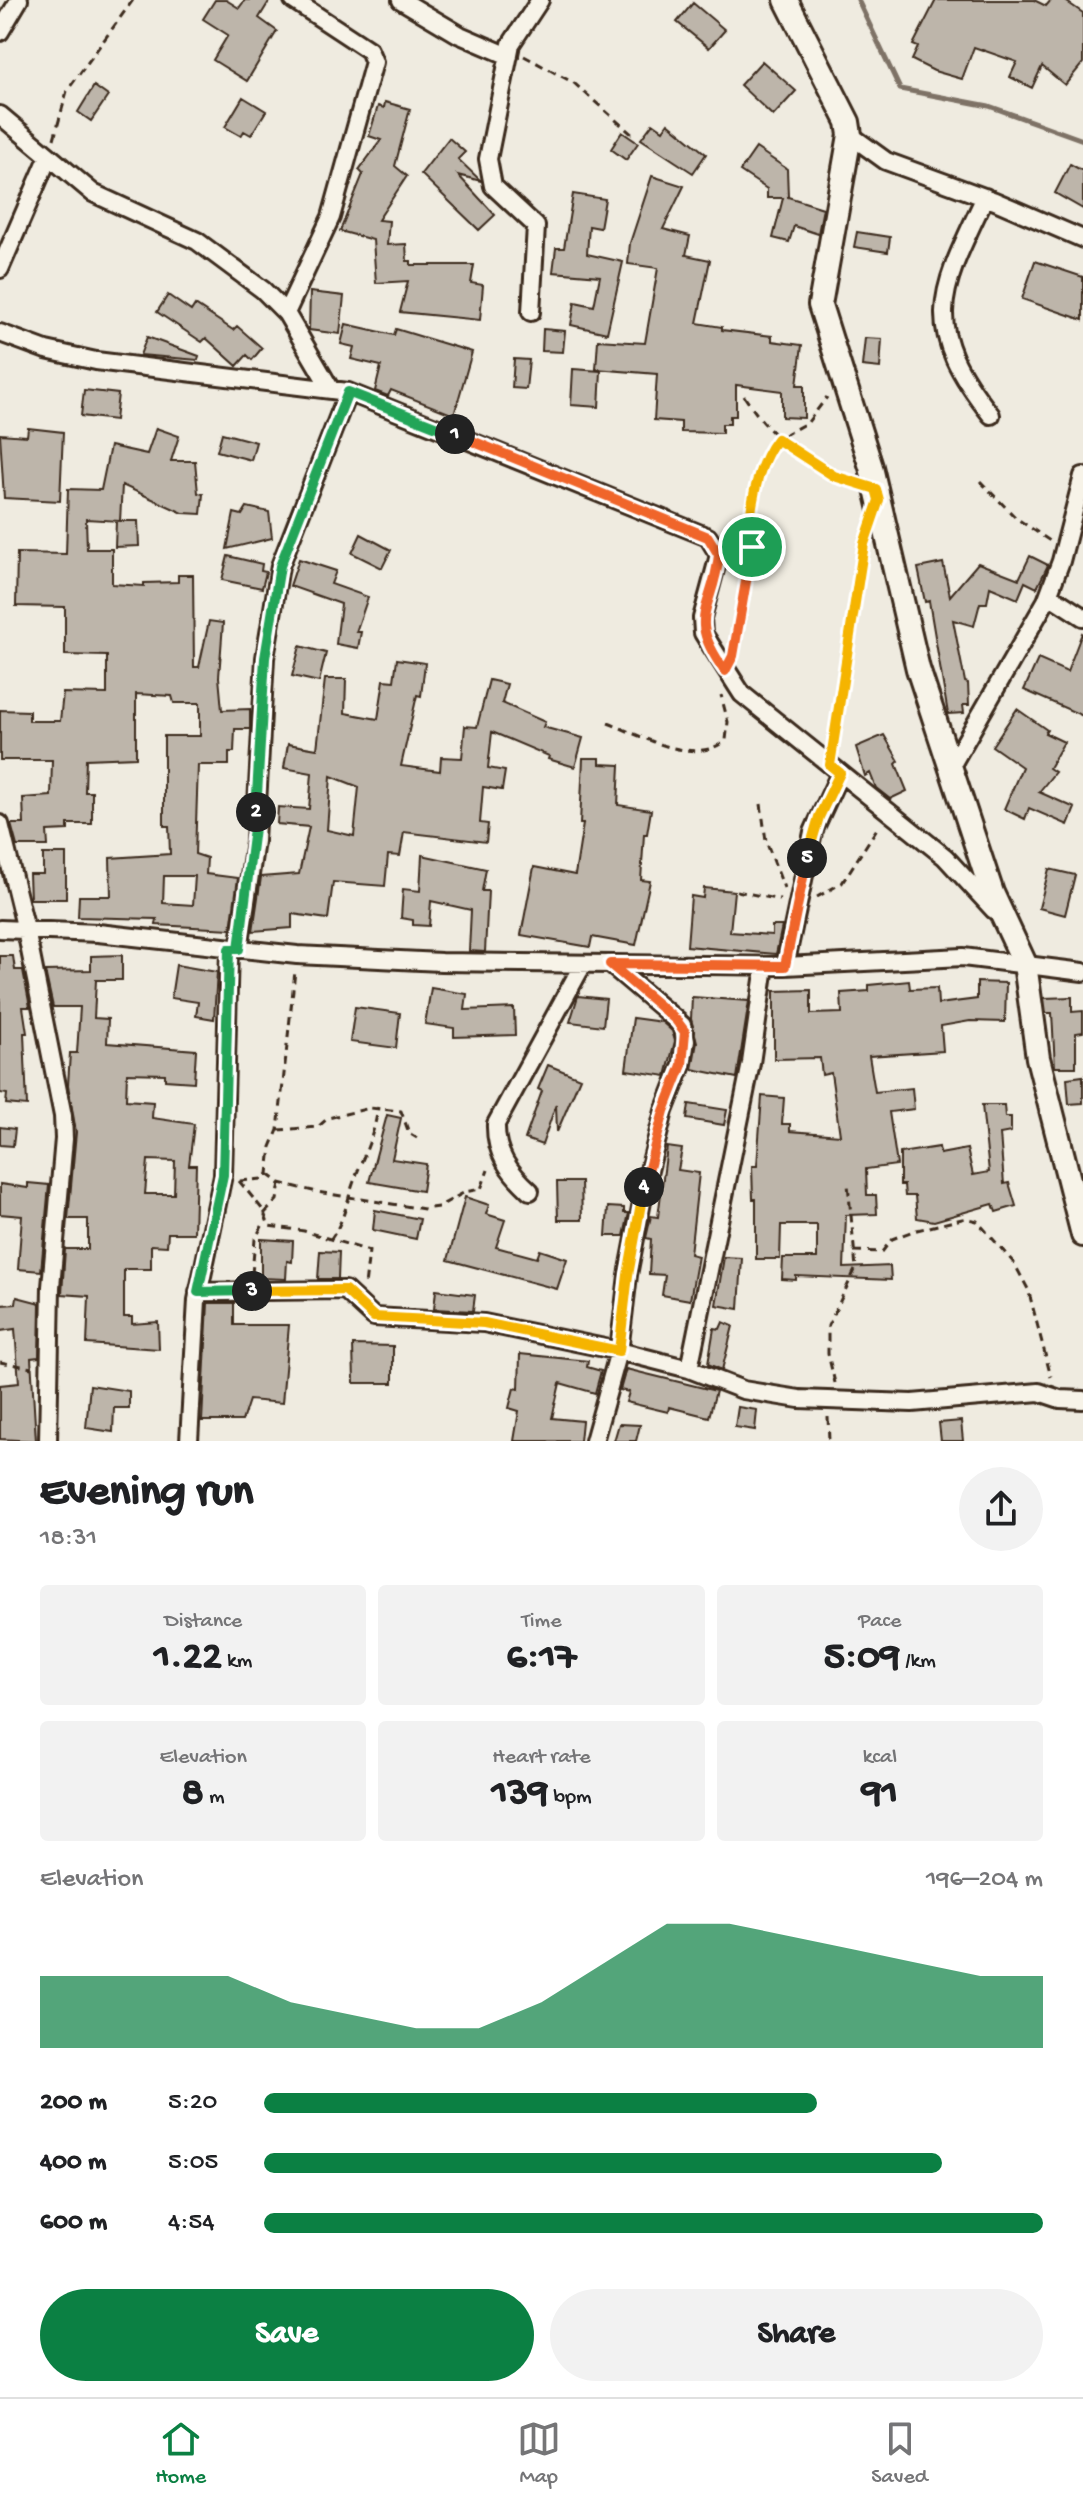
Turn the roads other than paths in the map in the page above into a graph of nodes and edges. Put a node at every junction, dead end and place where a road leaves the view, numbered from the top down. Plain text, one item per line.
1 (19, 0) edge
2 (293, 0) edge
3 (401, 0) edge
4 (540, 0) edge
5 (786, 0) edge
6 (0, 32) edge
7 (510, 52) junction
8 (0, 115) edge
9 (850, 135) junction
10 (48, 158) junction
11 (985, 197) junction
12 (1083, 239) edge
13 (0, 269) edge
14 (531, 312) dead end
15 (286, 313) junction
16 (0, 333) edge
17 (330, 388) junction
18 (348, 392) junction
19 (991, 415) dead end
20 (1083, 476) edge
21 (1049, 595) junction
22 (1083, 617) edge
23 (950, 768) junction
24 (835, 769) junction
25 (0, 824) edge
26 (1005, 924) junction
27 (0, 929) edge
28 (26, 930) junction
29 (234, 949) junction
30 (583, 964) junction
31 (610, 964) junction
32 (1025, 964) junction
33 (765, 966) junction
34 (785, 966) junction
35 (1083, 972) edge
36 (530, 1191) dead end
37 (1083, 1235) edge
38 (198, 1292) junction
39 (619, 1351) junction
40 (689, 1369) junction
41 (1083, 1400) edge
42 (48, 1441) edge
43 (189, 1441) edge
44 (594, 1441) edge

1 - 6 street
2 - 15 street
3 - 7 street
4 - 7 street
5 - 9 street
7 - 14 street
8 - 10 street
9 - 11 street
9 - 23 street
10 - 13 street
10 - 15 street
11 - 12 street
11 - 19 street
15 - 17 street
16 - 17 street
17 - 18 street
18 - 24 street
18 - 29 street
20 - 21 street
21 - 22 street
21 - 23 street
23 - 26 street
24 - 26 street
24 - 34 street
25 - 28 street
26 - 32 street
27 - 28 street
28 - 29 street
28 - 42 street
29 - 30 street
29 - 38 street
30 - 31 street
30 - 36 street
31 - 33 street
31 - 39 street
32 - 34 street
32 - 35 street
32 - 37 street
33 - 34 street
33 - 40 street
38 - 39 street
38 - 43 street
39 - 40 street
39 - 44 street
40 - 41 street

